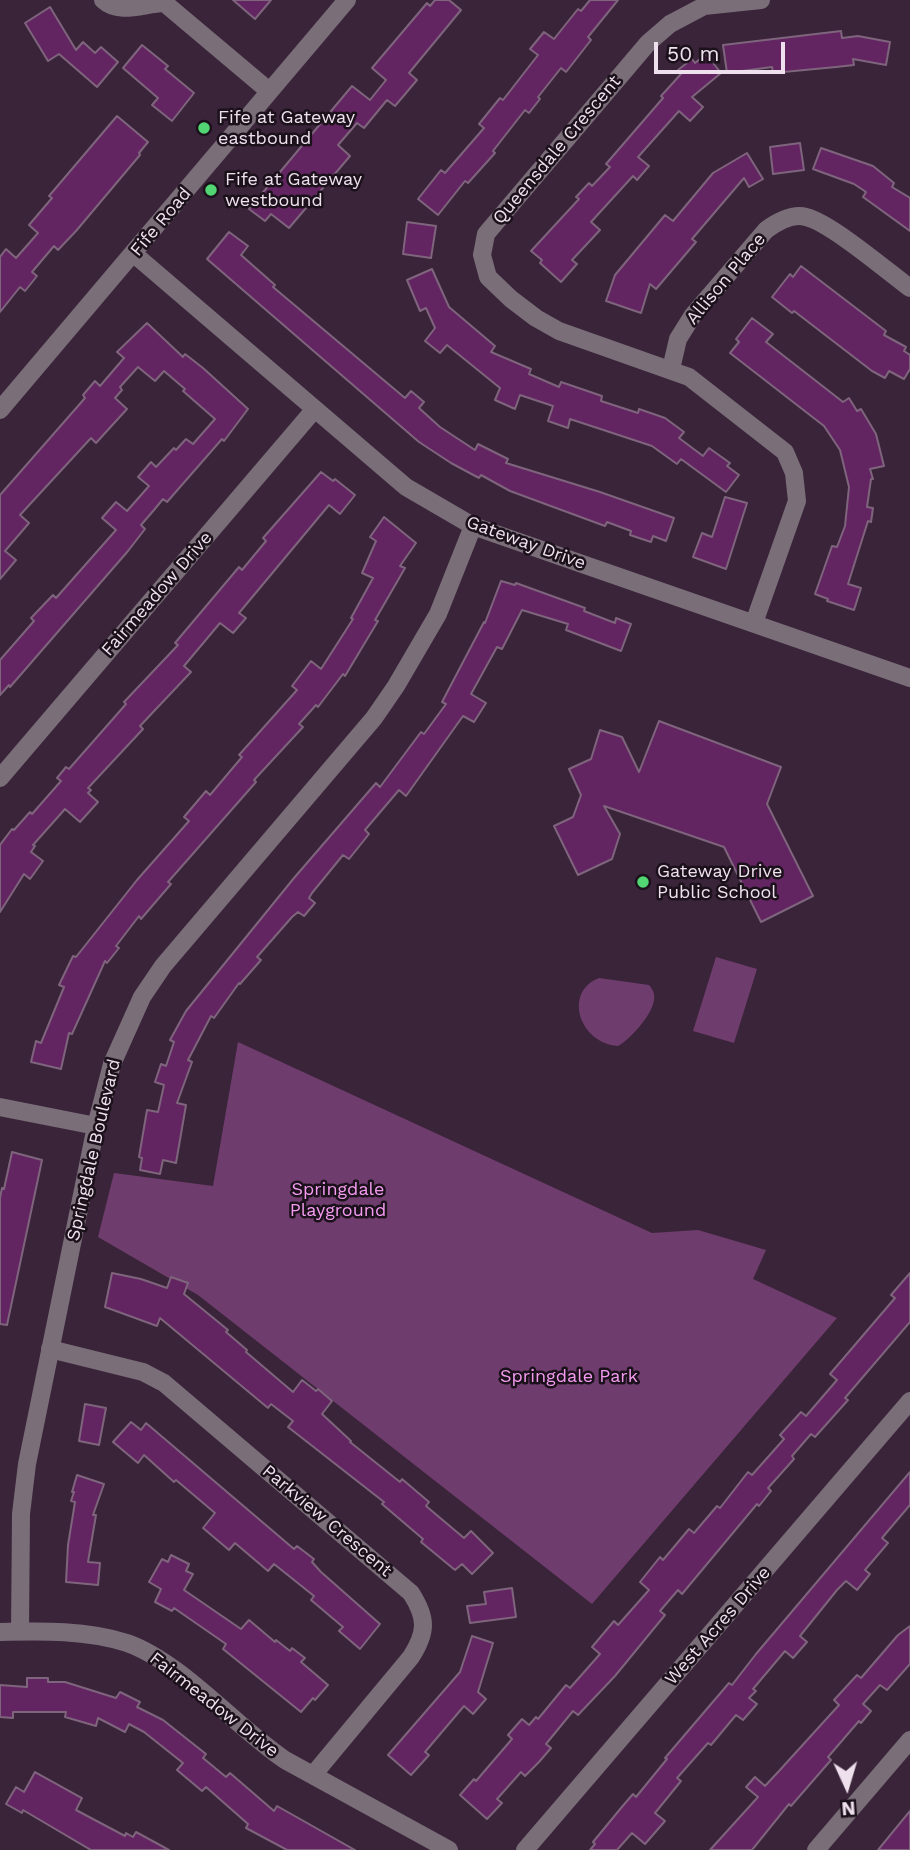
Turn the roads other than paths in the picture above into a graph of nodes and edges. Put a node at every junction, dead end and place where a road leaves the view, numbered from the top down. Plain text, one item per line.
1 (103, 0) edge
2 (346, 0) edge
3 (761, 0) edge
4 (162, 1) edge
5 (269, 90) junction
6 (134, 254) junction
7 (910, 288) edge
8 (671, 369) junction
9 (0, 410) edge
10 (314, 410) junction
11 (473, 526) junction
12 (754, 623) junction
13 (910, 678) edge
14 (0, 778) edge
15 (0, 1107) edge
16 (96, 1126) junction
17 (50, 1349) junction
18 (910, 1401) edge
19 (20, 1631) junction
20 (0, 1632) edge
21 (910, 1740) edge
22 (313, 1775) junction
23 (449, 1850) edge
24 (525, 1850) edge
25 (816, 1850) edge

1 - 4 street
2 - 5 street, Fife Road
3 - 8 street, Queensdale Crescent
4 - 5 street
5 - 6 street, Fife Road
6 - 9 street, Fife Road
6 - 10 street, Gateway Drive
7 - 8 street, Allison Place
8 - 12 street, Queensdale Crescent
10 - 11 street, Gateway Drive
10 - 14 street, Fairmeadow Drive
11 - 12 street, Gateway Drive
11 - 16 street, Springdale Boulevard
12 - 13 street, Gateway Drive
15 - 16 street
16 - 17 street, Springdale Boulevard
17 - 19 street, Springdale Boulevard
17 - 22 street, Parkview Crescent
18 - 24 street, West Acres Drive
19 - 20 street, Fairmeadow Drive
19 - 22 street, Fairmeadow Drive
21 - 25 street
22 - 23 street, Fairmeadow Drive

